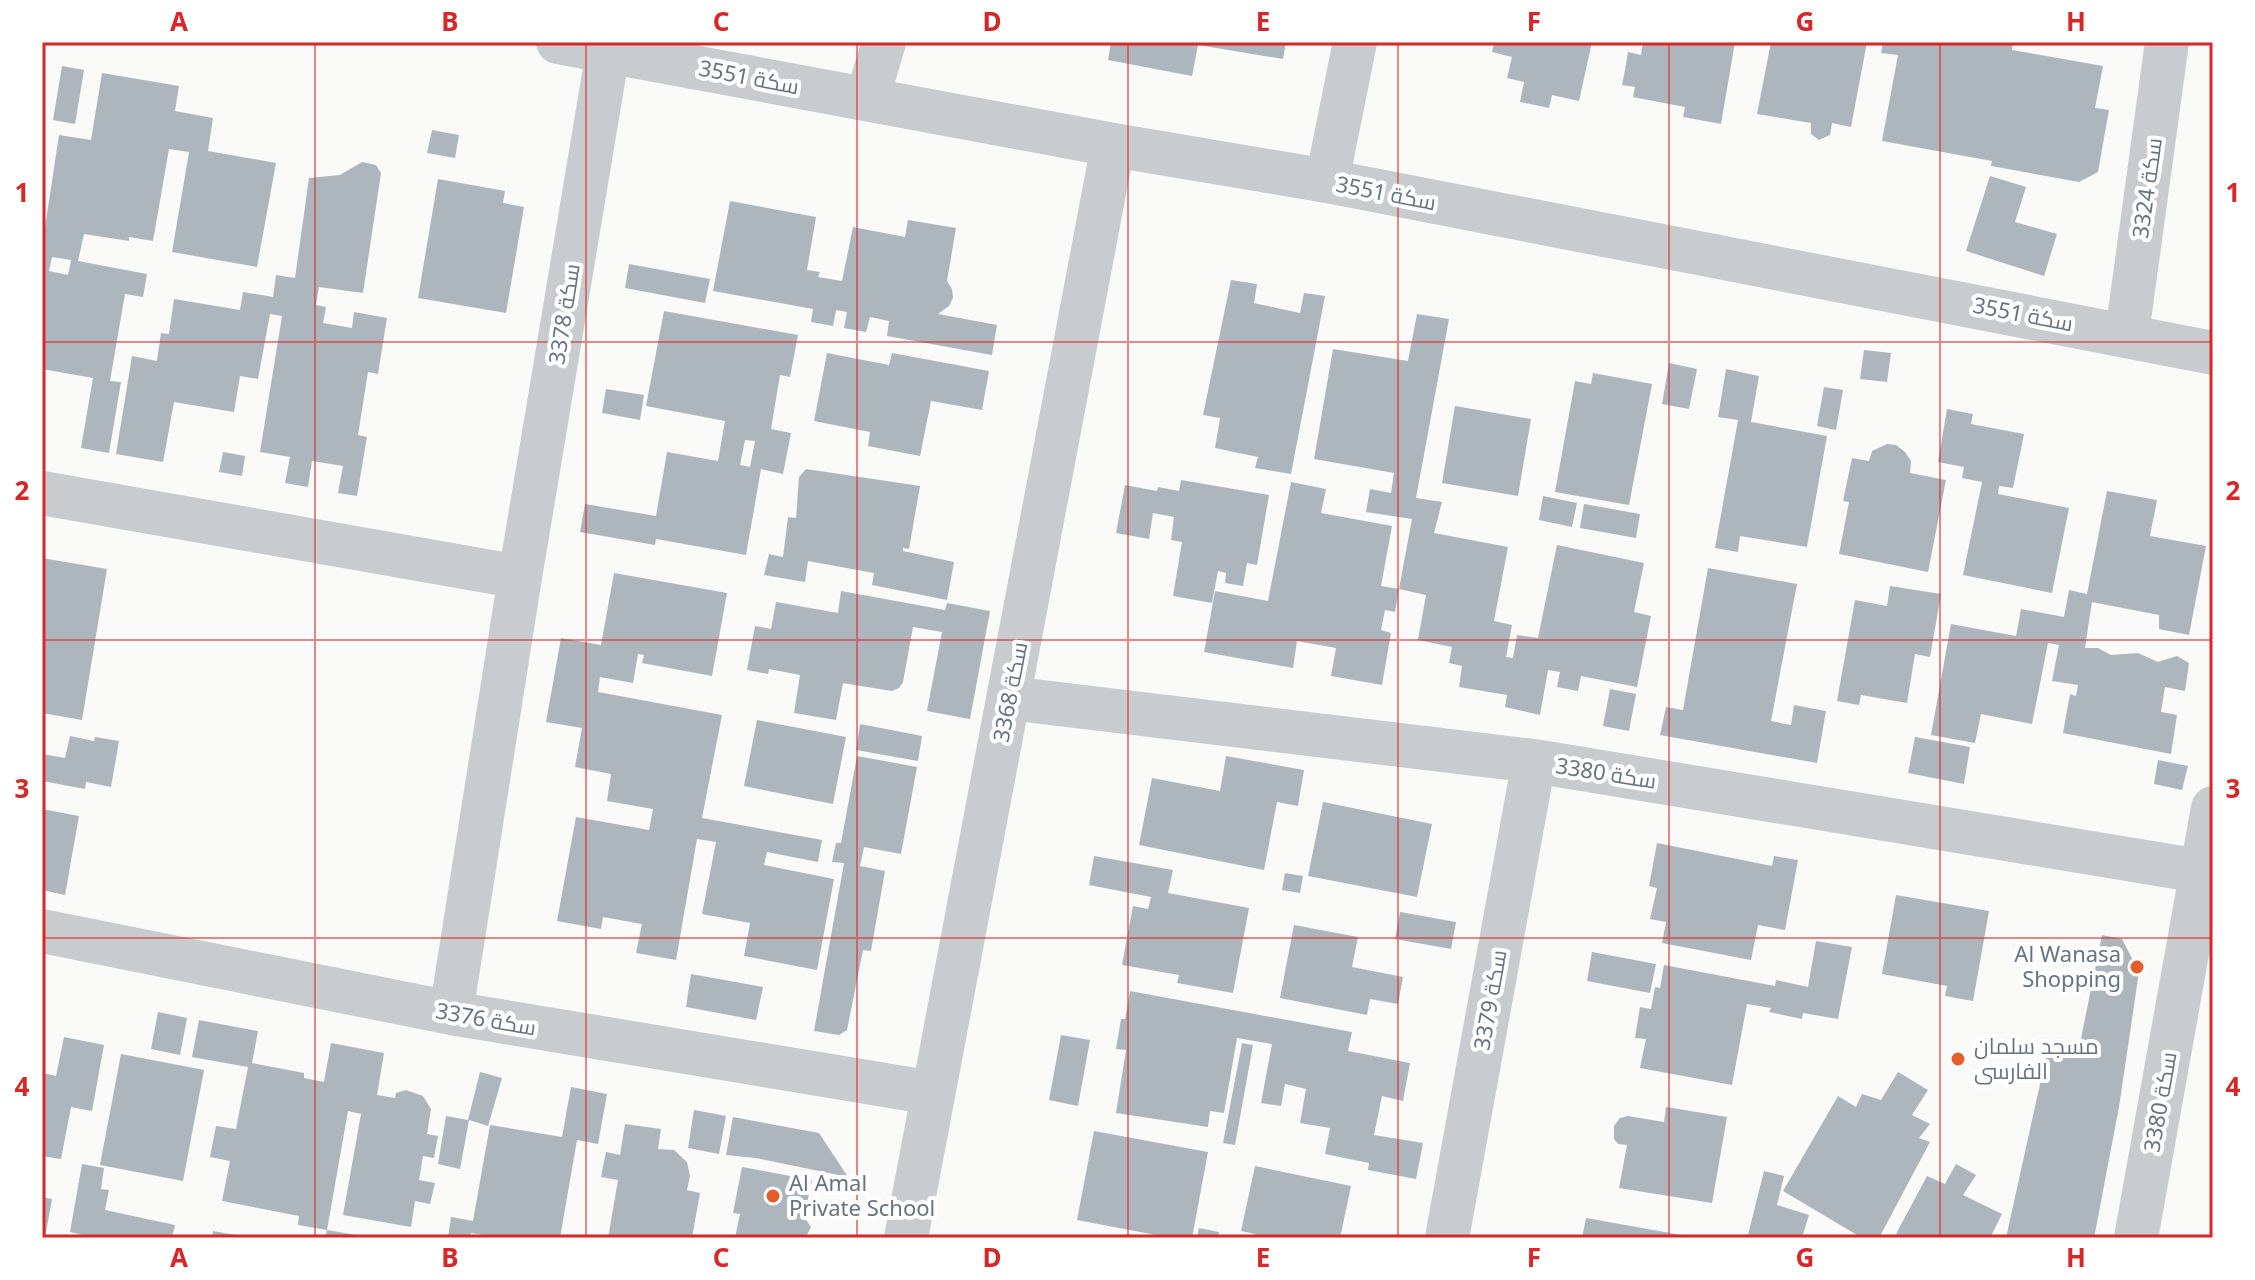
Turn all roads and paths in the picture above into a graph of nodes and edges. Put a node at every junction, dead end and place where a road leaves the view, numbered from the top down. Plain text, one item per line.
1 (558, 42) edge
2 (884, 42) edge
3 (1355, 42) edge
4 (2167, 42) edge
5 (608, 51) junction
6 (867, 99) junction
7 (1113, 145) junction
8 (1327, 181) junction
9 (2127, 334) junction
10 (2213, 353) edge
11 (42, 493) edge
12 (520, 577) junction
13 (1008, 698) junction
14 (1534, 761) junction
15 (2213, 808) edge
16 (2200, 871) junction
17 (42, 931) edge
18 (451, 1013) junction
19 (933, 1093) junction
20 (906, 1238) edge
21 (1447, 1238) edge
22 (2136, 1238) edge

1 - 5 street, سكة 3551
2 - 6 street
3 - 8 street
4 - 9 street, سكة 3324
5 - 6 street, سكة 3551
5 - 12 street, سكة 3378
6 - 7 street, سكة 3551
7 - 8 street, سكة 3551
7 - 13 street, سكة 3368
8 - 9 street, سكة 3551
9 - 10 street, سكة 3551
11 - 12 street
12 - 18 street, سكة 3378
13 - 14 street, سكة 3380
13 - 19 street, سكة 3368
14 - 16 street, سكة 3380
14 - 21 street, سكة 3379
15 - 16 street, سكة 3380
16 - 22 street, سكة 3380
17 - 18 street, سكة 3376
18 - 19 street, سكة 3376
19 - 20 street, سكة 3368

